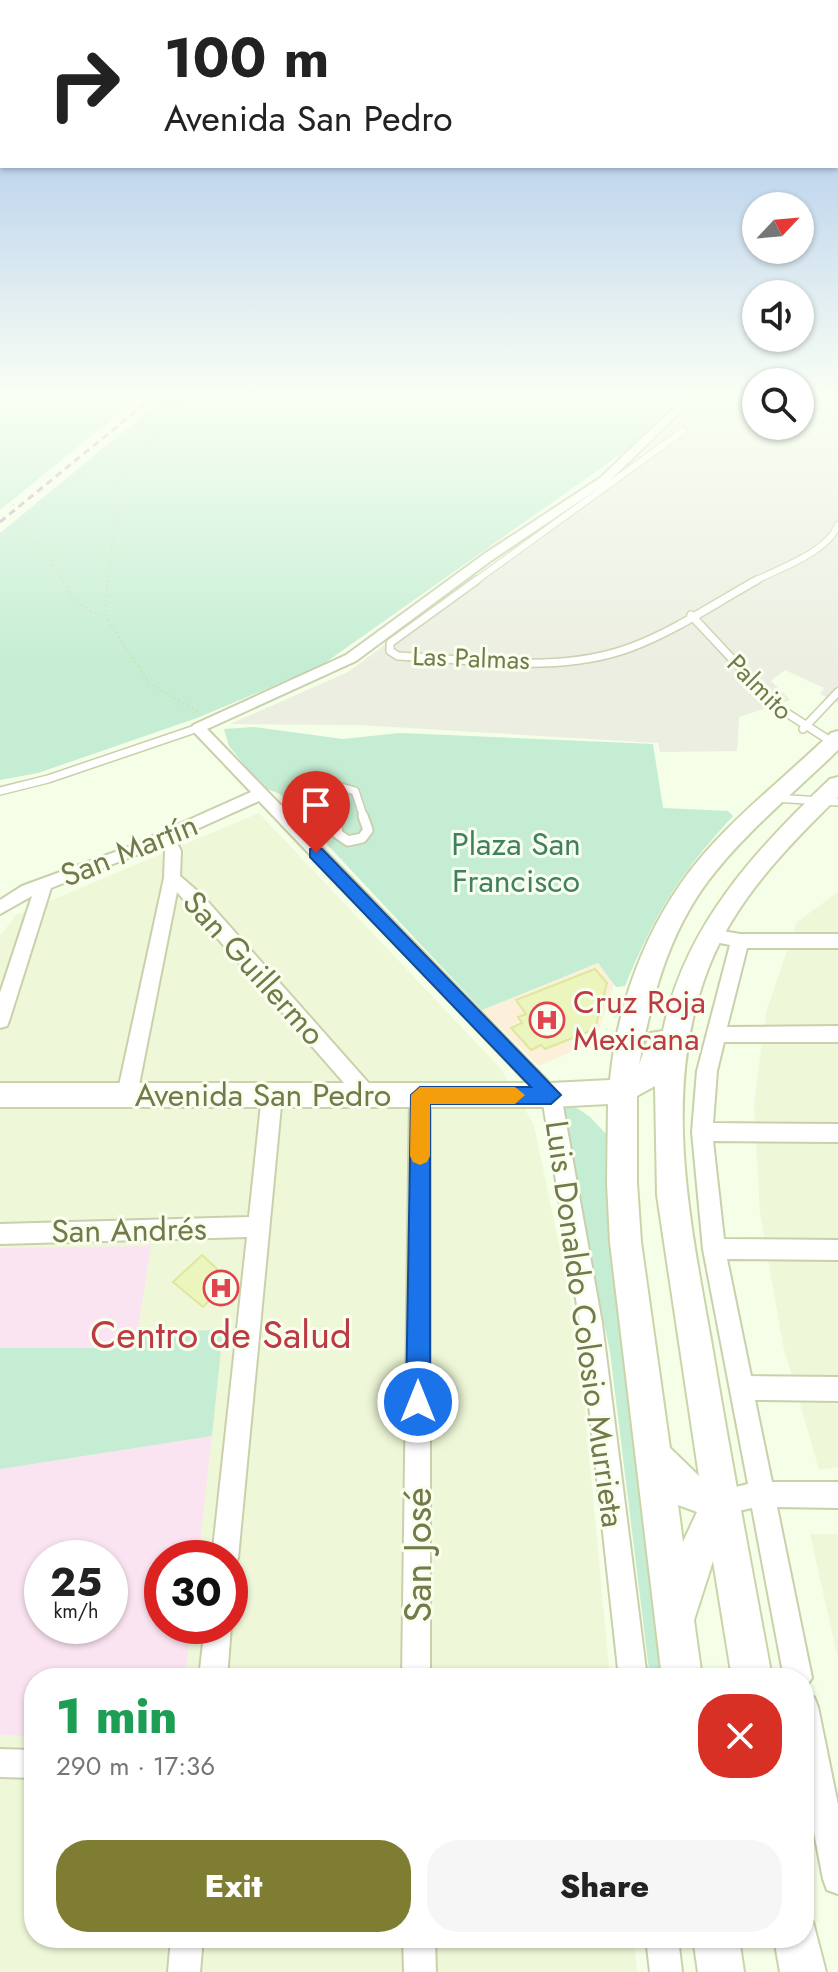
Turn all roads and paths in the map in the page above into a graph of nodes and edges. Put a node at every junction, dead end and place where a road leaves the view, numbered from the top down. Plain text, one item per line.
1 (65, 486) edge
2 (119, 486) edge
3 (595, 486) edge
4 (607, 486) edge
5 (0, 489) edge
6 (14, 506) dead end
7 (838, 525) edge
8 (836, 535) edge
9 (691, 615) junction
10 (108, 621) junction
11 (838, 692) edge
12 (206, 724) junction
13 (803, 729) junction
14 (836, 743) edge
15 (0, 791) edge
16 (259, 795) junction
17 (832, 796) edge
18 (773, 798) junction
19 (331, 804) junction
20 (273, 809) junction
21 (167, 838) junction
22 (172, 878) junction
23 (44, 884) junction
24 (0, 908) edge
25 (726, 938) junction
26 (838, 941) edge
27 (0, 1021) edge
28 (677, 1023) junction
29 (838, 1034) edge
30 (718, 1035) junction
31 (621, 1089) junction
32 (366, 1094) junction
33 (0, 1095) edge
34 (127, 1095) junction
35 (272, 1095) junction
36 (420, 1095) junction
37 (551, 1095) junction
38 (702, 1132) junction
39 (838, 1133) edge
40 (258, 1227) junction
41 (0, 1234) edge
42 (714, 1249) junction
43 (838, 1250) edge
44 (739, 1388) junction
45 (838, 1389) edge
46 (652, 1454) junction
47 (762, 1494) junction
48 (838, 1495) edge
49 (720, 1502) junction
50 (227, 1540) edge
51 (676, 1622) junction
52 (216, 1644) edge
53 (214, 1668) edge
54 (416, 1668) edge
55 (632, 1668) edge
56 (681, 1668) edge
57 (750, 1668) edge
58 (796, 1668) edge
59 (814, 1758) edge
60 (0, 1763) edge
61 (24, 1764) edge
62 (838, 1879) edge
63 (186, 1948) edge
64 (419, 1948) edge
65 (663, 1948) edge
66 (717, 1948) edge
67 (799, 1948) edge
68 (184, 1972) edge
69 (420, 1972) edge
70 (666, 1972) edge
71 (721, 1972) edge
72 (803, 1972) edge

1 - 10 path
2 - 10 path
3 - 12 street
4 - 9 lane, Las Palmas
5 - 6 path
7 - 8 lane, Las Palmas
8 - 9 lane, Las Palmas
9 - 13 lane, Palmito
10 - 12 path
11 - 13 lane
12 - 15 lane
12 - 16 street, Luis Donaldo Colosio Murrieta
13 - 14 lane, Palmito
14 - 18 main road
16 - 20 street, Luis Donaldo Colosio Murrieta
16 - 21 street, San Martín
17 - 18 lane
17 - 25 main road
18 - 31 main road
19 - 19 lane
19 - 20 lane
20 - 37 street, Luis Donaldo Colosio Murrieta
21 - 22 street
21 - 23 street, San Martín
22 - 32 street, San Guillermo
22 - 34 street
23 - 24 street, San Martín
23 - 27 street
25 - 26 street
25 - 28 main road
25 - 30 street
28 - 31 main road
28 - 49 main road
29 - 30 street
30 - 38 street
31 - 37 main road, Avenida San Pedro
31 - 46 main road
32 - 35 main road, Avenida San Pedro
32 - 36 main road, Avenida San Pedro
33 - 34 main road, Avenida San Pedro
34 - 35 main road, Avenida San Pedro
35 - 40 street
36 - 37 main road, Avenida San Pedro
36 - 54 street, San José
37 - 55 street, Luis Donaldo Colosio Murrieta
38 - 39 street
38 - 42 street
40 - 41 street, San Andrés
40 - 50 street
42 - 43 street
42 - 44 street
44 - 45 street
44 - 47 street
46 - 49 main road
46 - 51 main road
47 - 48 street
47 - 49 street
47 - 58 street
49 - 51 main road
49 - 57 main road
51 - 56 main road
52 - 53 street
59 - 62 street
60 - 61 street
63 - 68 street
64 - 69 street
65 - 70 street
66 - 71 main road
67 - 72 main road

